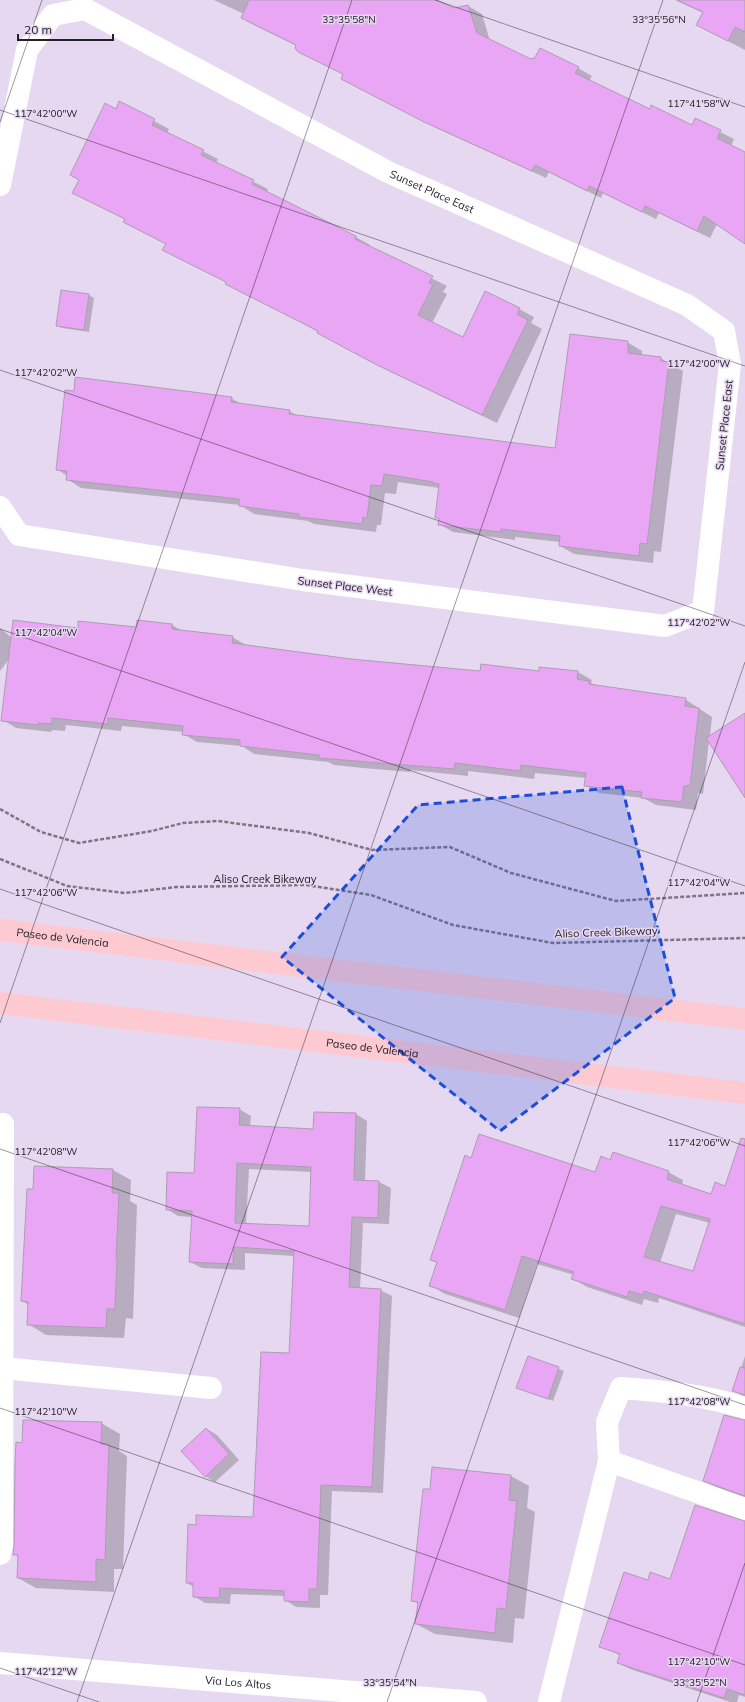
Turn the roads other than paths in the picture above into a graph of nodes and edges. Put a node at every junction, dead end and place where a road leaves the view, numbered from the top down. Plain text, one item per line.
1 (0, 186) edge
2 (0, 507) edge
3 (703, 611) joint
4 (0, 930) edge
5 (0, 1004) edge
6 (745, 1019) edge
7 (745, 1093) edge
8 (3, 1124) dead end
9 (2, 1368) junction
10 (211, 1388) dead end
11 (745, 1408) edge
12 (609, 1460) junction
13 (745, 1509) edge
14 (0, 1554) edge
15 (0, 1664) edge
16 (476, 1702) edge
17 (549, 1702) edge

1 - 3 street, Sunset Place East
2 - 3 street, Sunset Place West
4 - 6 main road, Paseo de Valencia
5 - 7 main road, Paseo de Valencia
8 - 9 street
9 - 10 street
9 - 14 street
11 - 12 street
12 - 13 street
12 - 17 street
15 - 16 street, Via Los Altos

